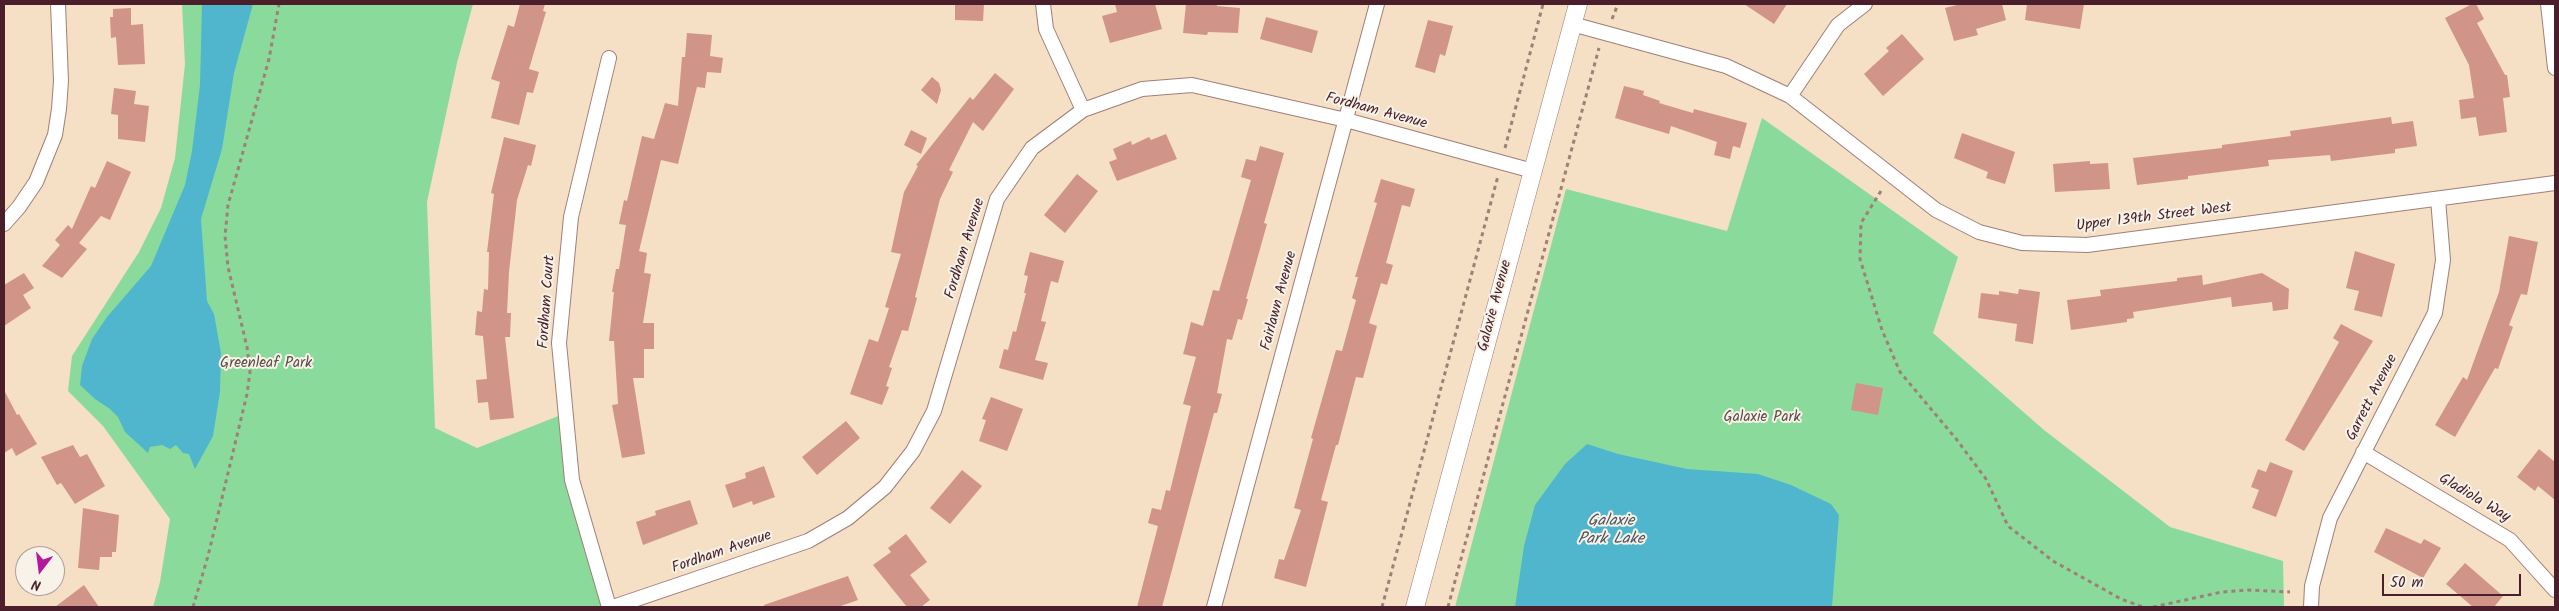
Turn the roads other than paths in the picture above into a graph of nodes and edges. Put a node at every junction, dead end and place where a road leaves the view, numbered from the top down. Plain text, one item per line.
1 (58, 4) edge
2 (1044, 4) edge
3 (1377, 4) edge
4 (1578, 4) edge
5 (1865, 4) edge
6 (2548, 4) edge
7 (1572, 24) junction
8 (608, 58) dead end
9 (2555, 68) edge
10 (1790, 96) junction
11 (1083, 110) junction
12 (1346, 120) junction
13 (1533, 171) junction
14 (2555, 184) edge
15 (2438, 199) junction
16 (4, 224) edge
17 (2363, 452) junction
18 (2555, 590) edge
19 (609, 607) edge
20 (613, 607) edge
21 (1214, 607) edge
22 (1415, 607) edge
23 (2311, 607) edge

1 - 16 street
2 - 11 street
3 - 12 street, Fairlawn Avenue
4 - 7 street, Galaxie Avenue
5 - 10 street
6 - 9 street
7 - 10 street, Upper 139th Street West
7 - 13 street, Galaxie Avenue
8 - 19 street, Fordham Court
10 - 15 street, Upper 139th Street West
11 - 12 street, Fordham Avenue
11 - 20 street, Fordham Avenue
12 - 13 street, Fordham Avenue
12 - 21 street, Fairlawn Avenue
13 - 22 street, Galaxie Avenue
14 - 15 street, Upper 139th Street West
15 - 17 street, Garrett Avenue
17 - 18 street, Gladiola Way
17 - 23 street, Garrett Avenue

